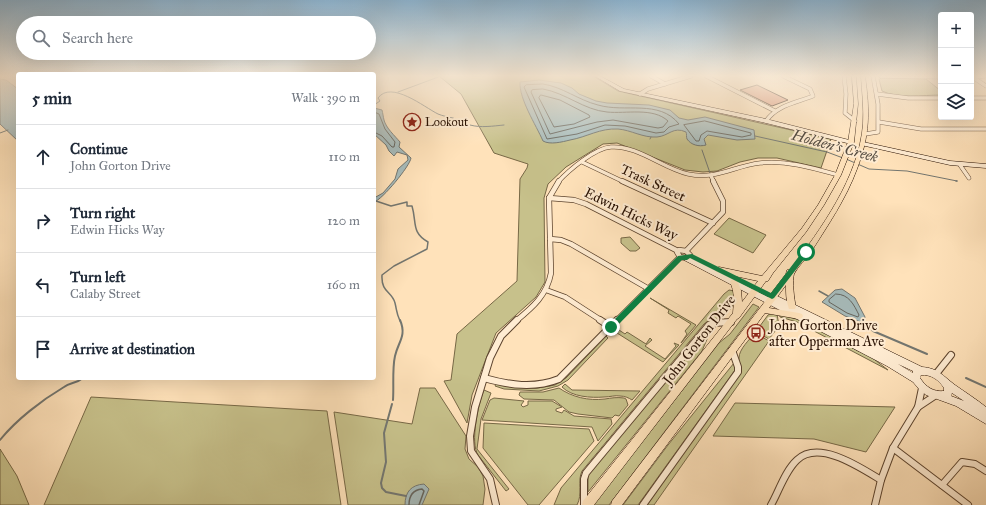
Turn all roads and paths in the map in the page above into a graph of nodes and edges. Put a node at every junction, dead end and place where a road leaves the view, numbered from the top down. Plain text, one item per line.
1 (666, 100) edge
2 (752, 100) edge
3 (804, 100) edge
4 (846, 100) edge
5 (856, 100) edge
6 (866, 100) edge
7 (877, 100) edge
8 (775, 111) junction
9 (766, 121) junction
10 (855, 121) junction
11 (879, 122) junction
12 (986, 129) edge
13 (865, 134) junction
14 (851, 142) junction
15 (863, 144) junction
16 (582, 162) junction
17 (960, 165) junction
18 (986, 166) edge
19 (838, 175) junction
20 (711, 176) junction
21 (969, 178) dead end
22 (549, 198) junction
23 (713, 224) junction
24 (550, 239) junction
25 (678, 251) junction
26 (686, 255) junction
27 (719, 270) junction
28 (790, 272) junction
29 (765, 278) junction
30 (734, 282) junction
31 (649, 289) junction
32 (546, 290) junction
33 (756, 291) junction
34 (770, 298) junction
35 (792, 307) junction
36 (762, 310) junction
37 (799, 316) junction
38 (734, 319) junction
39 (611, 327) junction
40 (732, 350) junction
41 (951, 355) dead end
42 (921, 371) junction
43 (936, 374) junction
44 (484, 378) junction
45 (916, 379) junction
46 (947, 384) junction
47 (922, 388) junction
48 (938, 395) junction
49 (918, 407) junction
50 (986, 412) edge
51 (986, 420) edge
52 (893, 448) junction
53 (986, 471) edge
54 (880, 480) junction
55 (942, 485) junction
56 (496, 505) edge
57 (584, 505) edge
58 (587, 505) edge
59 (616, 505) edge
60 (643, 505) edge
61 (771, 505) edge
62 (875, 505) edge
63 (968, 505) edge

1 - 9 street
2 - 8 street
3 - 8 street
4 - 10 street
5 - 10 main road, John Gorton Drive
6 - 13 main road
7 - 11 street
8 - 9 street
9 - 14 street
10 - 14 main road, John Gorton Drive
11 - 12 street
11 - 13 street
13 - 15 main road
14 - 19 main road, John Gorton Drive
15 - 17 street
15 - 28 main road
16 - 20 street
16 - 22 street
16 - 23 street, Trask Street
17 - 18 street
17 - 21 street
19 - 20 street
19 - 29 main road, John Gorton Drive
20 - 23 street
22 - 24 street
22 - 25 street, Edwin Hicks Way
23 - 26 street
24 - 31 street
24 - 32 street
25 - 26 street
25 - 26 street
26 - 27 street, Edwin Hicks Way
26 - 30 street, Edwin Hicks Way
26 - 31 street
27 - 29 main road
27 - 33 street, Edwin Hicks Way
28 - 34 main road
28 - 35 main road
29 - 33 main road, John Gorton Drive
30 - 33 street, Edwin Hicks Way
30 - 38 main road
31 - 39 street
32 - 39 street
32 - 44 street
33 - 34 street
33 - 38 main road, John Gorton Drive
34 - 35 street
34 - 36 main road
34 - 37 street
35 - 42 street
36 - 37 main road
36 - 40 main road
37 - 45 street
38 - 57 street
38 - 58 main road, John Gorton Drive
39 - 44 street
40 - 59 main road
40 - 60 street
41 - 43 street
42 - 43 street
42 - 45 street
43 - 46 street
44 - 56 street
45 - 47 street
46 - 48 street
46 - 50 street
47 - 48 street
47 - 49 street
48 - 49 street
48 - 51 street
49 - 52 street
52 - 54 street
52 - 55 street
53 - 55 street
54 - 61 street
54 - 62 street
55 - 63 street

